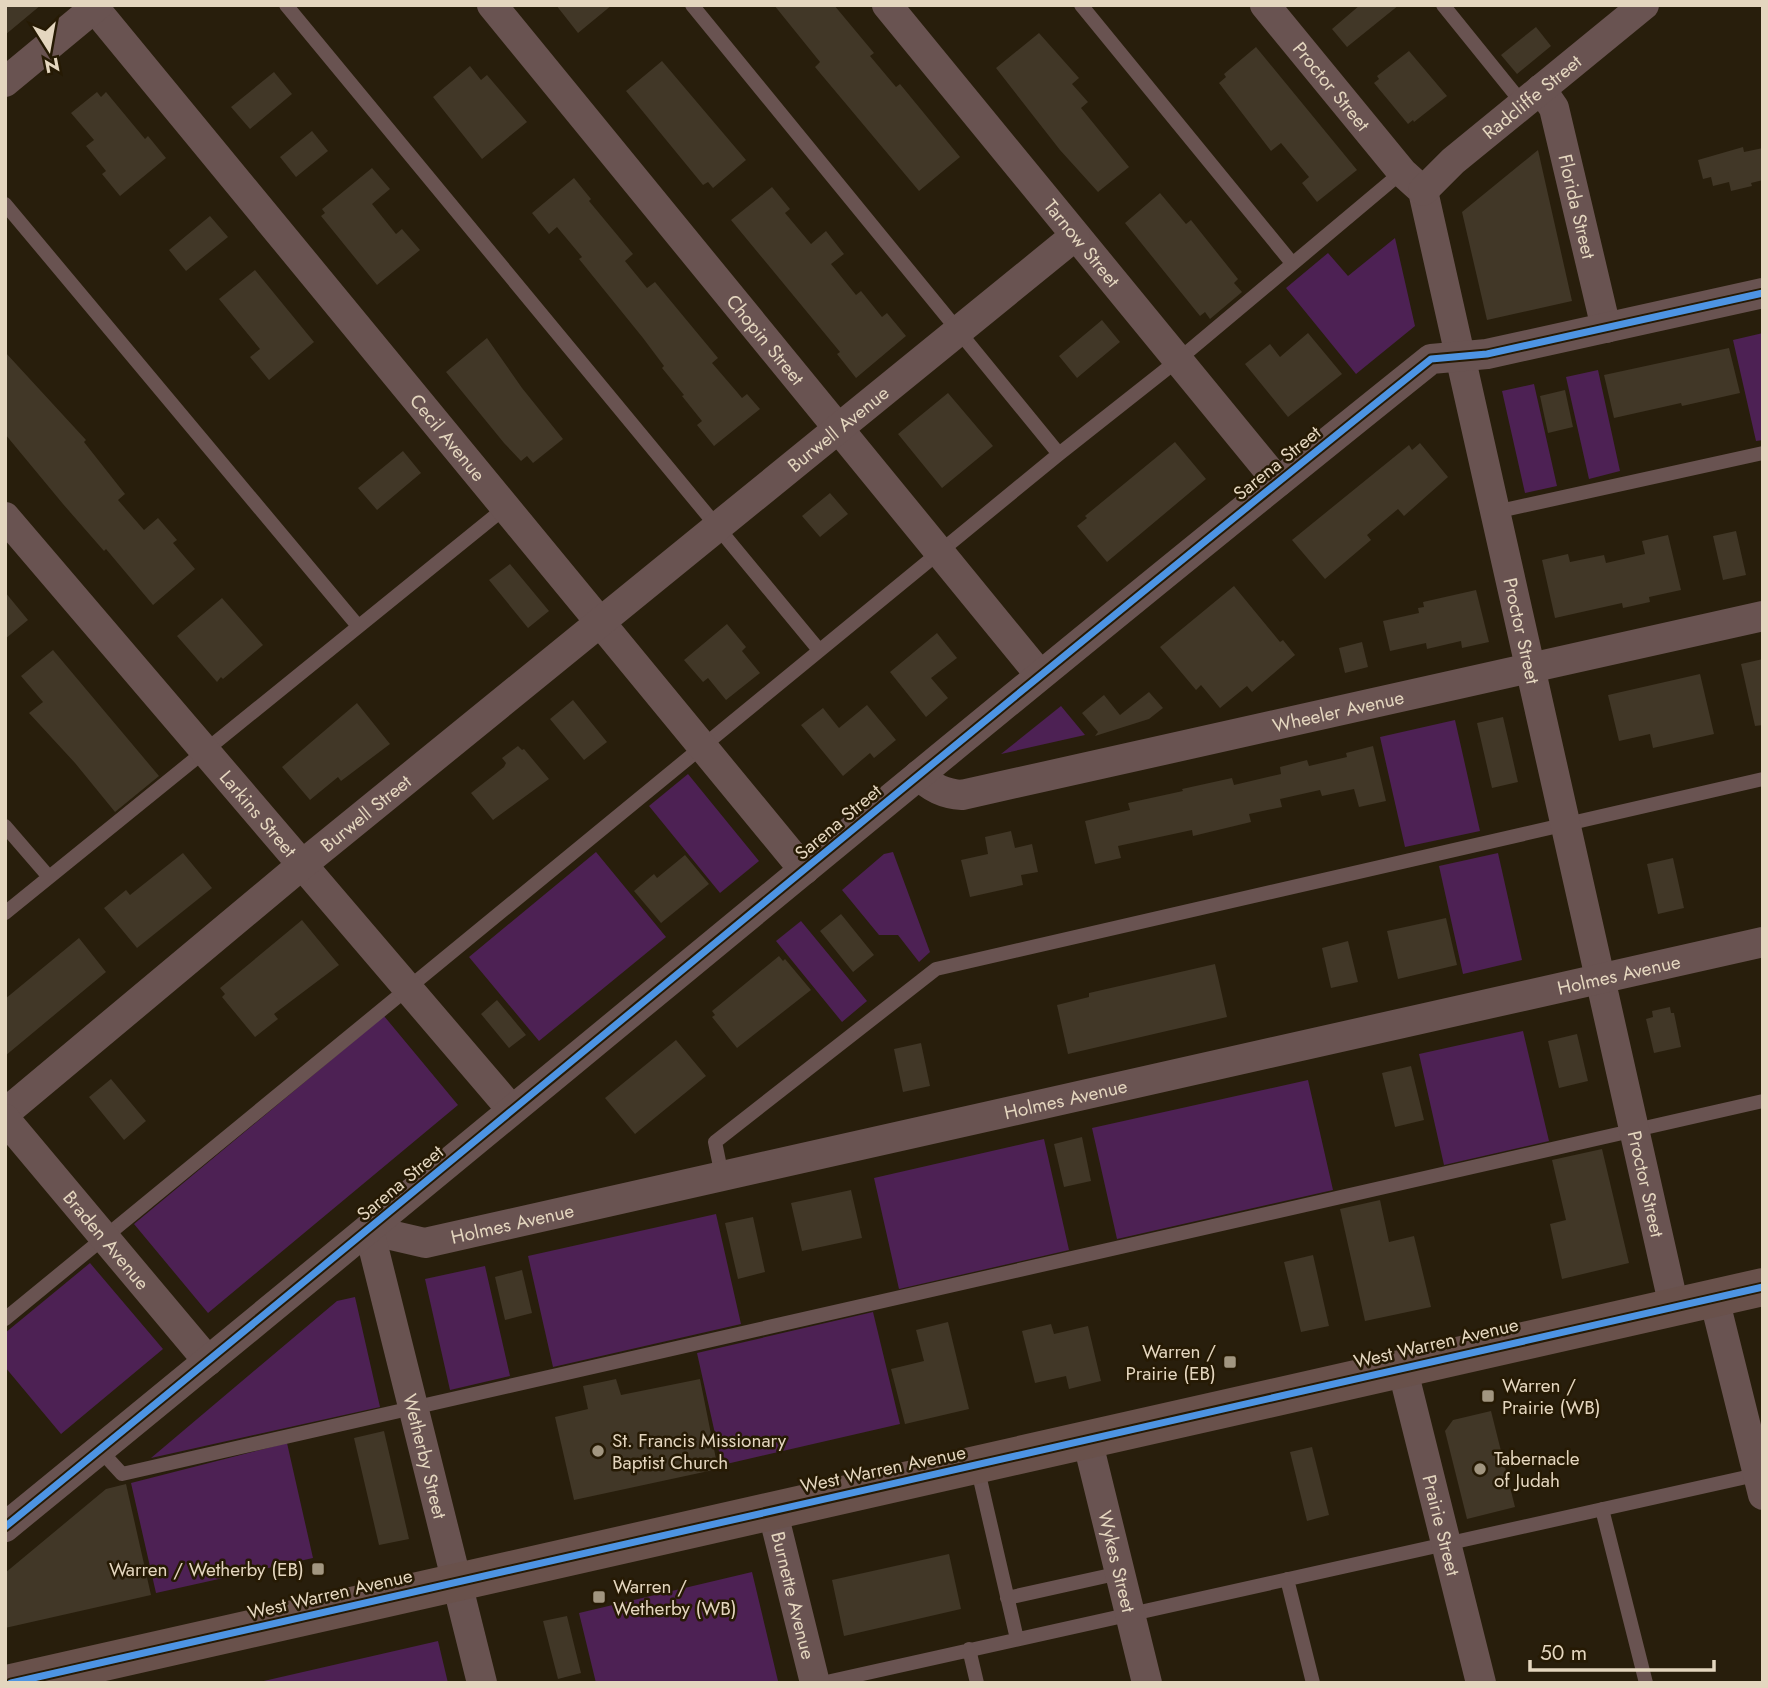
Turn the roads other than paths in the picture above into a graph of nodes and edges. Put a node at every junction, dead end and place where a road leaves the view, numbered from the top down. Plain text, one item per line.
1 (286, 5) edge
2 (492, 5) edge
3 (692, 5) edge
4 (887, 5) edge
5 (1081, 5) edge
6 (1265, 5) edge
7 (1443, 5) edge
8 (95, 6) edge
9 (1632, 9) edge
10 (5, 82) edge
11 (1532, 97) junction
12 (1412, 182) junction
13 (5, 204) edge
14 (1075, 236) junction
15 (1292, 262) junction
16 (1763, 293) edge
17 (1606, 328) junction
18 (959, 331) junction
19 (1460, 356) junction
20 (1178, 360) junction
21 (838, 428) junction
22 (1763, 453) edge
23 (1059, 454) junction
24 (1278, 482) junction
25 (506, 507) junction
26 (1495, 512) junction
27 (5, 517) edge
28 (716, 526) junction
29 (940, 551) junction
30 (1763, 616) edge
31 (600, 622) junction
32 (358, 626) junction
33 (819, 650) junction
34 (1530, 669) junction
35 (1040, 675) junction
36 (702, 746) junction
37 (204, 750) junction
38 (919, 775) junction
39 (1763, 779) edge
40 (1564, 824) junction
41 (5, 826) edge
42 (303, 864) junction
43 (804, 870) junction
44 (49, 877) junction
45 (5, 913) edge
46 (1763, 942) edge
47 (1600, 979) junction
48 (408, 988) junction
49 (1763, 1101) edge
50 (511, 1109) junction
51 (5, 1112) edge
52 (5, 1119) edge
53 (1634, 1130) junction
54 (722, 1176) junction
55 (369, 1230) junction
56 (105, 1236) junction
57 (1763, 1287) edge
58 (1714, 1298) junction
59 (1674, 1307) junction
60 (5, 1319) edge
61 (208, 1362) junction
62 (1402, 1367) junction
63 (414, 1409) junction
64 (1087, 1438) junction
65 (100, 1450) junction
66 (977, 1464) junction
67 (1761, 1481) edge
68 (772, 1509) junction
69 (1602, 1509) junction
70 (5, 1527) edge
71 (1447, 1545) junction
72 (1120, 1573) junction
73 (458, 1580) junction
74 (1287, 1580) junction
75 (1007, 1598) junction
76 (1129, 1613) junction
77 (1017, 1639) junction
78 (969, 1649) junction
79 (11, 1683) edge
80 (482, 1683) edge
81 (815, 1683) edge
82 (822, 1683) edge
83 (977, 1683) edge
84 (1147, 1683) edge
85 (1313, 1683) edge
86 (1481, 1683) edge
87 (1646, 1683) edge

1 - 28 lane
2 - 21 street, Chopin Street
3 - 18 lane
4 - 14 street, Tarnow Street
5 - 15 lane
6 - 12 street, Proctor Street
7 - 11 lane
8 - 10 street
8 - 25 street, Cecil Avenue
9 - 11 street, Radcliffe Street
11 - 12 street, Radcliffe Street
11 - 17 street, Florida Street
12 - 15 lane
12 - 19 street, Proctor Street
13 - 32 lane
14 - 18 street, Burwell Avenue
14 - 20 street, Tarnow Street
15 - 20 lane
16 - 17 street, Sarena Street
17 - 19 street, Sarena Street
18 - 21 street, Burwell Avenue
18 - 23 lane
19 - 24 street, Sarena Street
19 - 26 street, Proctor Street
20 - 23 lane
20 - 24 street, Tarnow Street
21 - 28 street, Burwell Avenue
21 - 29 street, Chopin Street
22 - 26 lane
23 - 29 lane
24 - 35 street, Sarena Street
25 - 31 street, Cecil Avenue
25 - 32 lane
26 - 34 street, Proctor Street
27 - 37 street, Larkins Street
28 - 31 street, Burwell Avenue
28 - 33 lane
29 - 33 lane
29 - 35 street, Chopin Street
30 - 34 street, Wheeler Avenue
31 - 36 street, Cecil Avenue
31 - 42 street, Burwell Street
32 - 37 lane
33 - 36 lane
34 - 38 street, Wheeler Avenue
34 - 40 street, Proctor Street
35 - 38 street, Sarena Street
36 - 43 street, Cecil Avenue
36 - 48 lane
37 - 42 street, Larkins Street
37 - 44 lane
38 - 43 street, Sarena Street
39 - 40 lane
40 - 47 street, Proctor Street
40 - 54 lane
41 - 44 lane
42 - 48 street, Larkins Street
42 - 51 street, Burwell Street
43 - 50 street, Sarena Street
44 - 45 lane
46 - 47 street, Holmes Avenue
47 - 53 street, Proctor Street
47 - 54 street, Holmes Avenue
48 - 50 street, Larkins Street
48 - 56 lane
49 - 53 lane
50 - 55 street, Sarena Street
52 - 56 street, Braden Avenue
53 - 59 street, Proctor Street
53 - 63 lane
54 - 55 street, Holmes Avenue
55 - 61 street, Sarena Street
55 - 63 street, Wetherby Street
56 - 60 lane
56 - 61 street, Braden Avenue
57 - 58 main road, West Warren Avenue
58 - 59 main road, West Warren Avenue
58 - 67 street
59 - 62 main road, West Warren Avenue
61 - 65 street, Sarena Street
62 - 64 main road, West Warren Avenue
62 - 71 street, Prairie Street
63 - 65 lane
63 - 73 street, Wetherby Street
64 - 66 main road, West Warren Avenue
64 - 72 street, Wykes Street
65 - 70 street, Sarena Street
66 - 68 main road, West Warren Avenue
66 - 75 lane
67 - 69 lane
68 - 73 main road, West Warren Avenue
68 - 81 street, Burnette Avenue
69 - 71 lane
69 - 87 lane
71 - 74 lane
71 - 86 street, Prairie Street
72 - 75 lane
72 - 76 street, Wykes Street
73 - 79 main road, West Warren Avenue
73 - 80 street, Wetherby Street
74 - 76 lane
74 - 85 lane
75 - 77 lane
76 - 77 lane
76 - 84 street, Wykes Street
77 - 78 lane
78 - 82 lane
78 - 83 lane

